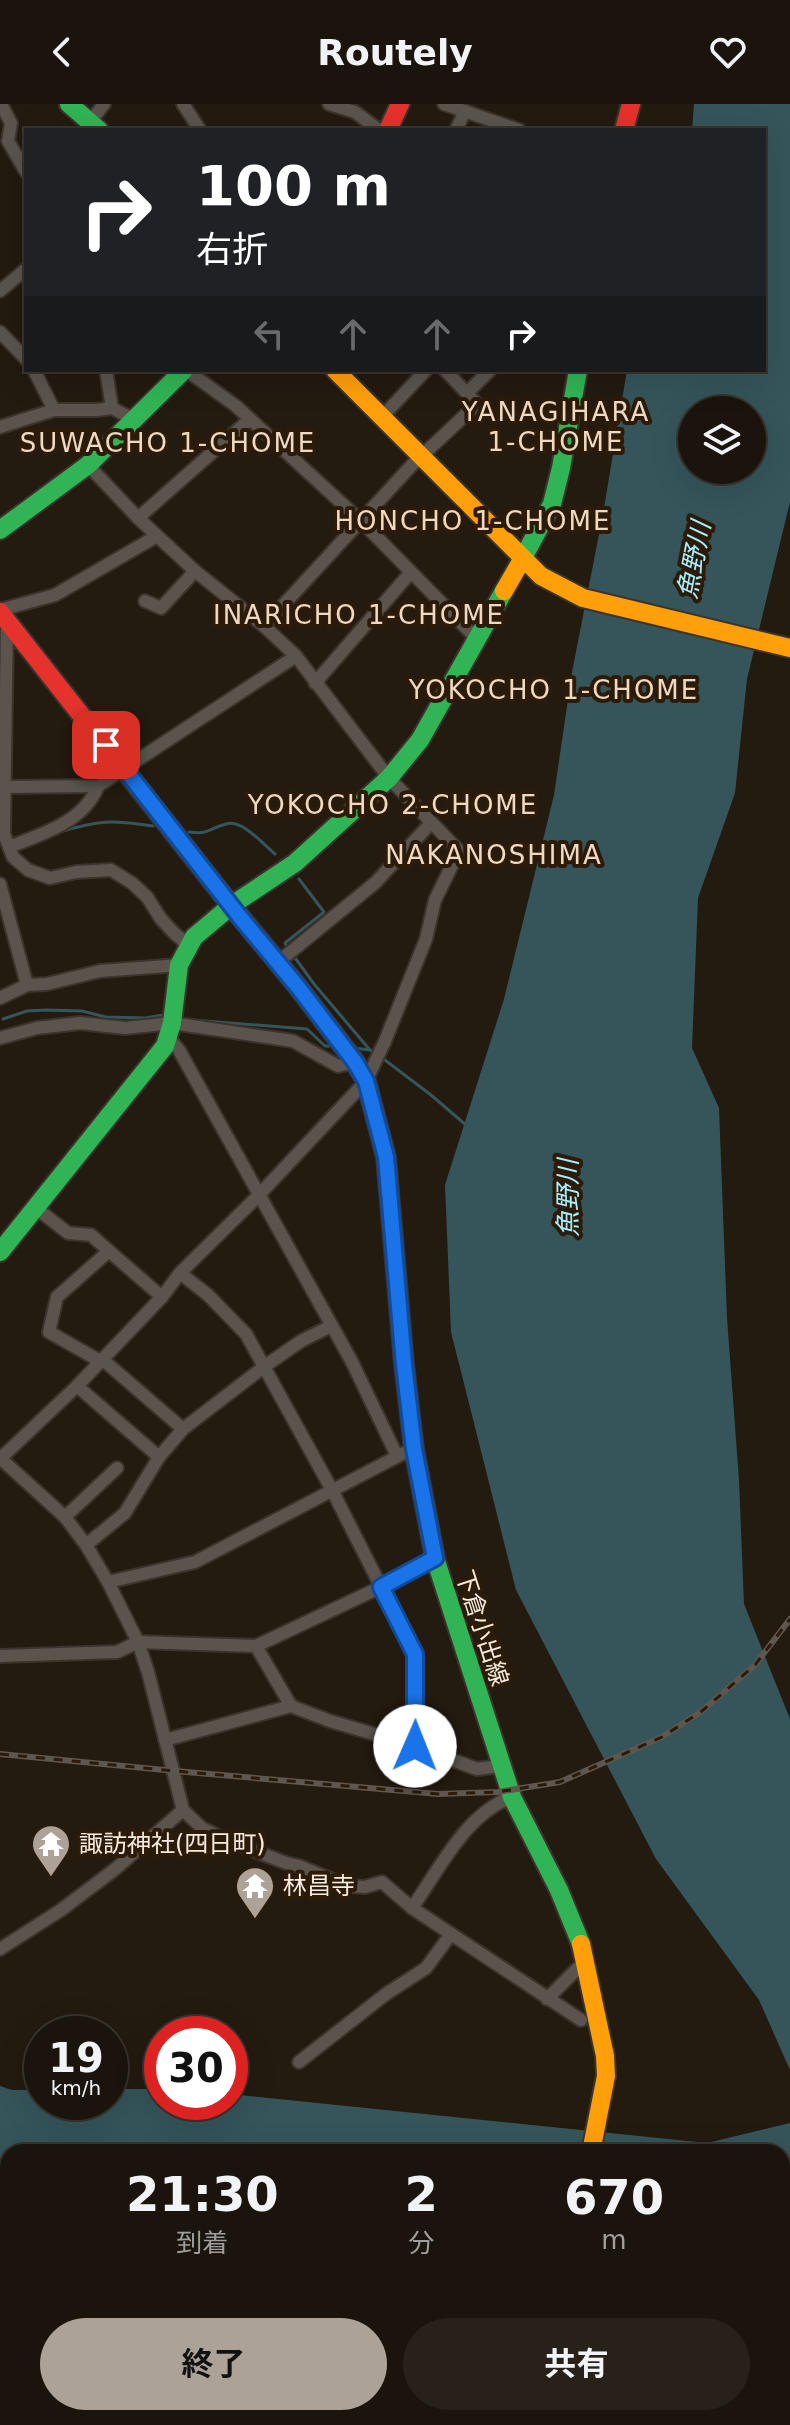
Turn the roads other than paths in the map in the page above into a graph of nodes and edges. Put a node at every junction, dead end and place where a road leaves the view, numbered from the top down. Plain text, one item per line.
1 (1, 104) edge
2 (69, 104) edge
3 (104, 104) edge
4 (183, 104) edge
5 (329, 104) edge
6 (400, 104) edge
7 (444, 104) edge
8 (631, 104) edge
9 (465, 111) junction
10 (94, 126) edge
11 (199, 128) edge
12 (376, 128) edge
13 (389, 128) edge
14 (457, 128) edge
15 (513, 128) edge
16 (625, 128) edge
17 (4, 141) edge
18 (24, 169) edge
19 (24, 271) edge
20 (0, 291) edge
21 (0, 332) edge
22 (24, 357) edge
23 (35, 372) edge
24 (106, 372) edge
25 (183, 372) edge
26 (188, 372) edge
27 (337, 372) edge
28 (424, 372) edge
29 (447, 372) edge
30 (488, 372) edge
31 (578, 372) edge
32 (467, 393) junction
33 (112, 408) junction
34 (54, 410) junction
35 (383, 416) junction
36 (133, 419) junction
37 (249, 420) junction
38 (0, 427) edge
39 (421, 456) junction
40 (88, 465) junction
41 (138, 518) junction
42 (361, 521) junction
43 (0, 530) edge
44 (157, 536) junction
45 (523, 558) junction
46 (195, 571) junction
47 (411, 572) junction
48 (145, 601) dead end
49 (2, 616) edge
50 (264, 626) junction
51 (478, 640) junction
52 (790, 648) edge
53 (296, 656) junction
54 (315, 683) junction
55 (126, 770) junction
56 (389, 778) junction
57 (98, 786) junction
58 (2, 787) edge
59 (431, 823) junction
60 (11, 852) junction
61 (0, 863) edge
62 (0, 884) edge
63 (232, 905) junction
64 (189, 945) junction
65 (285, 956) junction
66 (179, 965) junction
67 (27, 985) junction
68 (0, 998) edge
69 (170, 1031) junction
70 (0, 1038) edge
71 (355, 1062) junction
72 (366, 1081) junction
73 (258, 1196) junction
74 (36, 1208) junction
75 (7, 1231) edge
76 (109, 1251) junction
77 (0, 1252) edge
78 (180, 1273) junction
79 (162, 1297) junction
80 (331, 1326) junction
81 (101, 1360) junction
82 (265, 1366) junction
83 (77, 1386) junction
84 (183, 1429) junction
85 (406, 1452) junction
86 (159, 1457) junction
87 (2, 1463) edge
88 (117, 1468) dead end
89 (332, 1490) junction
90 (65, 1517) junction
91 (86, 1545) junction
92 (435, 1558) junction
93 (108, 1582) junction
94 (381, 1587) junction
95 (138, 1642) junction
96 (256, 1646) junction
97 (0, 1656) edge
98 (291, 1706) junction
99 (165, 1740) junction
100 (415, 1746) junction
101 (500, 1766) junction
102 (512, 1797) junction
103 (183, 1810) junction
104 (412, 1908) junction
105 (451, 1934) junction
106 (0, 1949) edge
107 (585, 1966) junction
108 (547, 1999) junction
109 (581, 2020) dead end
110 (299, 2062) dead end
111 (592, 2144) edge

1 - 17 street
2 - 10 main road
3 - 10 street
4 - 11 street
5 - 12 street
6 - 13 main road
7 - 9 street
8 - 16 main road
9 - 14 street
9 - 15 street
17 - 18 street
19 - 20 street
21 - 22 street
23 - 34 street
24 - 33 street
25 - 36 main road
26 - 37 street
27 - 35 main road
28 - 35 street
29 - 32 street
30 - 32 street
31 - 45 main road
32 - 39 street
33 - 34 street
33 - 36 street
34 - 38 street
35 - 39 main road
36 - 40 main road
37 - 41 street
37 - 42 street
39 - 42 street
39 - 45 main road
40 - 41 street
40 - 43 main road
41 - 44 street
42 - 47 street
42 - 50 street
44 - 46 street
44 - 49 street
45 - 51 main road
45 - 52 main road
46 - 48 street
46 - 50 street
47 - 51 street
47 - 54 street
49 - 55 main road, 下倉小出線
49 - 58 street
50 - 53 street
51 - 56 main road
53 - 54 street
53 - 55 street
54 - 56 street
55 - 57 street
55 - 63 main road, 下倉小出線
56 - 59 street
56 - 63 main road
57 - 58 street
57 - 60 street
58 - 60 street
59 - 65 street
59 - 72 street
60 - 61 street
60 - 64 street
62 - 67 street
63 - 64 main road
63 - 65 main road, 下倉小出線
64 - 66 main road
65 - 71 main road, 下倉小出線
66 - 67 street
66 - 69 main road
67 - 68 street
69 - 70 street
69 - 71 street
69 - 73 street
69 - 74 main road
71 - 72 main road, 下倉小出線
72 - 73 street
72 - 85 main road, 下倉小出線
73 - 78 street
73 - 80 street
74 - 75 main road
74 - 76 street
75 - 77 main road
76 - 79 street
76 - 81 street
78 - 79 street
78 - 82 street
79 - 81 street
80 - 82 street
80 - 85 street
81 - 83 street
81 - 84 street
82 - 84 street
82 - 89 street
83 - 86 street
83 - 87 street
84 - 86 street
85 - 89 street
85 - 92 main road, 下倉小出線
86 - 91 street
87 - 90 street
88 - 90 street
89 - 93 street
89 - 94 street
90 - 91 street
91 - 93 street
92 - 94 street
92 - 101 main road, 下倉小出線
93 - 95 street
94 - 96 street
94 - 100 street
95 - 96 street
95 - 97 street
95 - 99 street
96 - 98 street
98 - 99 street
98 - 100 street
99 - 103 street
100 - 101 street
101 - 102 main road, 下倉小出線
102 - 104 street
102 - 107 main road, 下倉小出線
103 - 104 street
103 - 106 street
104 - 105 street
105 - 108 street
105 - 110 street
107 - 108 street
107 - 111 main road, 下倉小出線
108 - 109 street

